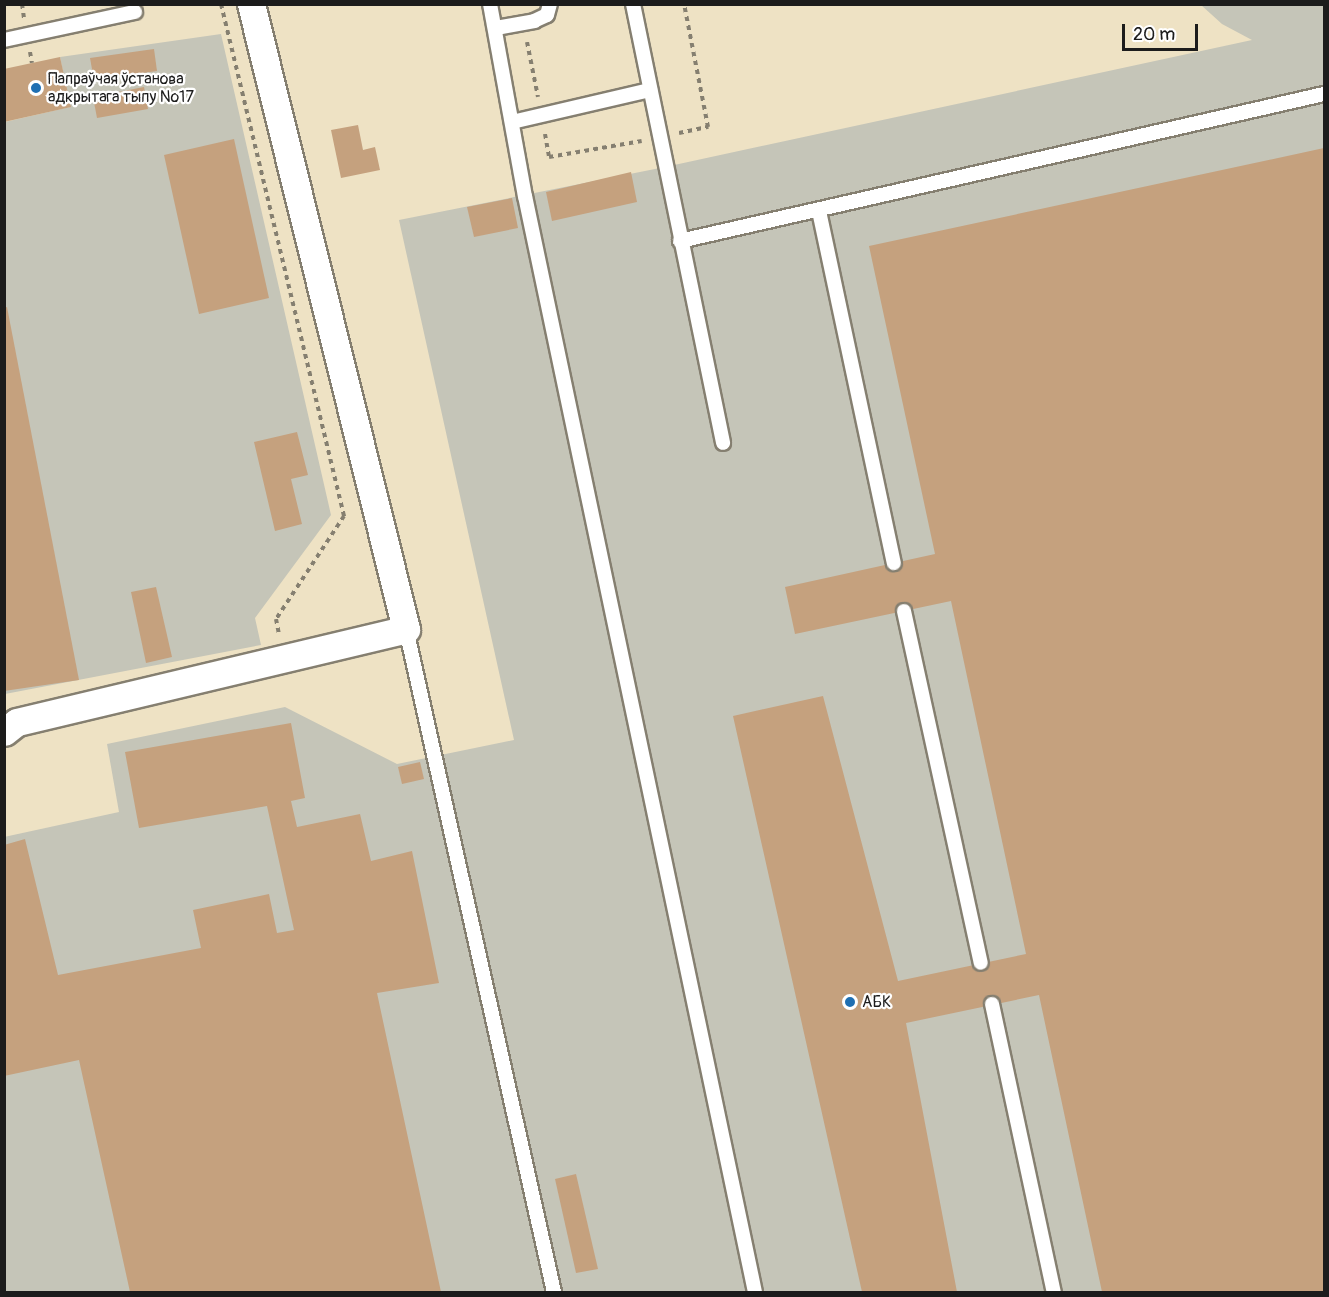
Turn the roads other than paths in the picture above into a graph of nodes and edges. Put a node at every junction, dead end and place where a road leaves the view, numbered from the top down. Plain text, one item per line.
1 (251, 4) edge
2 (490, 4) edge
3 (550, 4) edge
4 (633, 4) edge
5 (135, 12) dead end
6 (496, 28) junction
7 (4, 40) edge
8 (650, 90) junction
9 (1324, 94) edge
10 (512, 122) junction
11 (819, 211) junction
12 (681, 241) junction
13 (723, 443) dead end
14 (894, 563) dead end
15 (904, 611) dead end
16 (406, 629) junction
17 (4, 732) edge
18 (981, 963) dead end
19 (992, 1004) dead end
20 (554, 1293) edge
21 (755, 1293) edge
22 (1054, 1293) edge

1 - 16 street
2 - 6 lane
3 - 6 lane
4 - 8 lane
5 - 7 lane
6 - 10 lane
8 - 10 lane
8 - 12 lane
9 - 11 lane
10 - 21 lane
11 - 12 lane
11 - 14 lane
12 - 13 lane
15 - 18 lane
16 - 17 street
16 - 20 lane
19 - 22 lane

